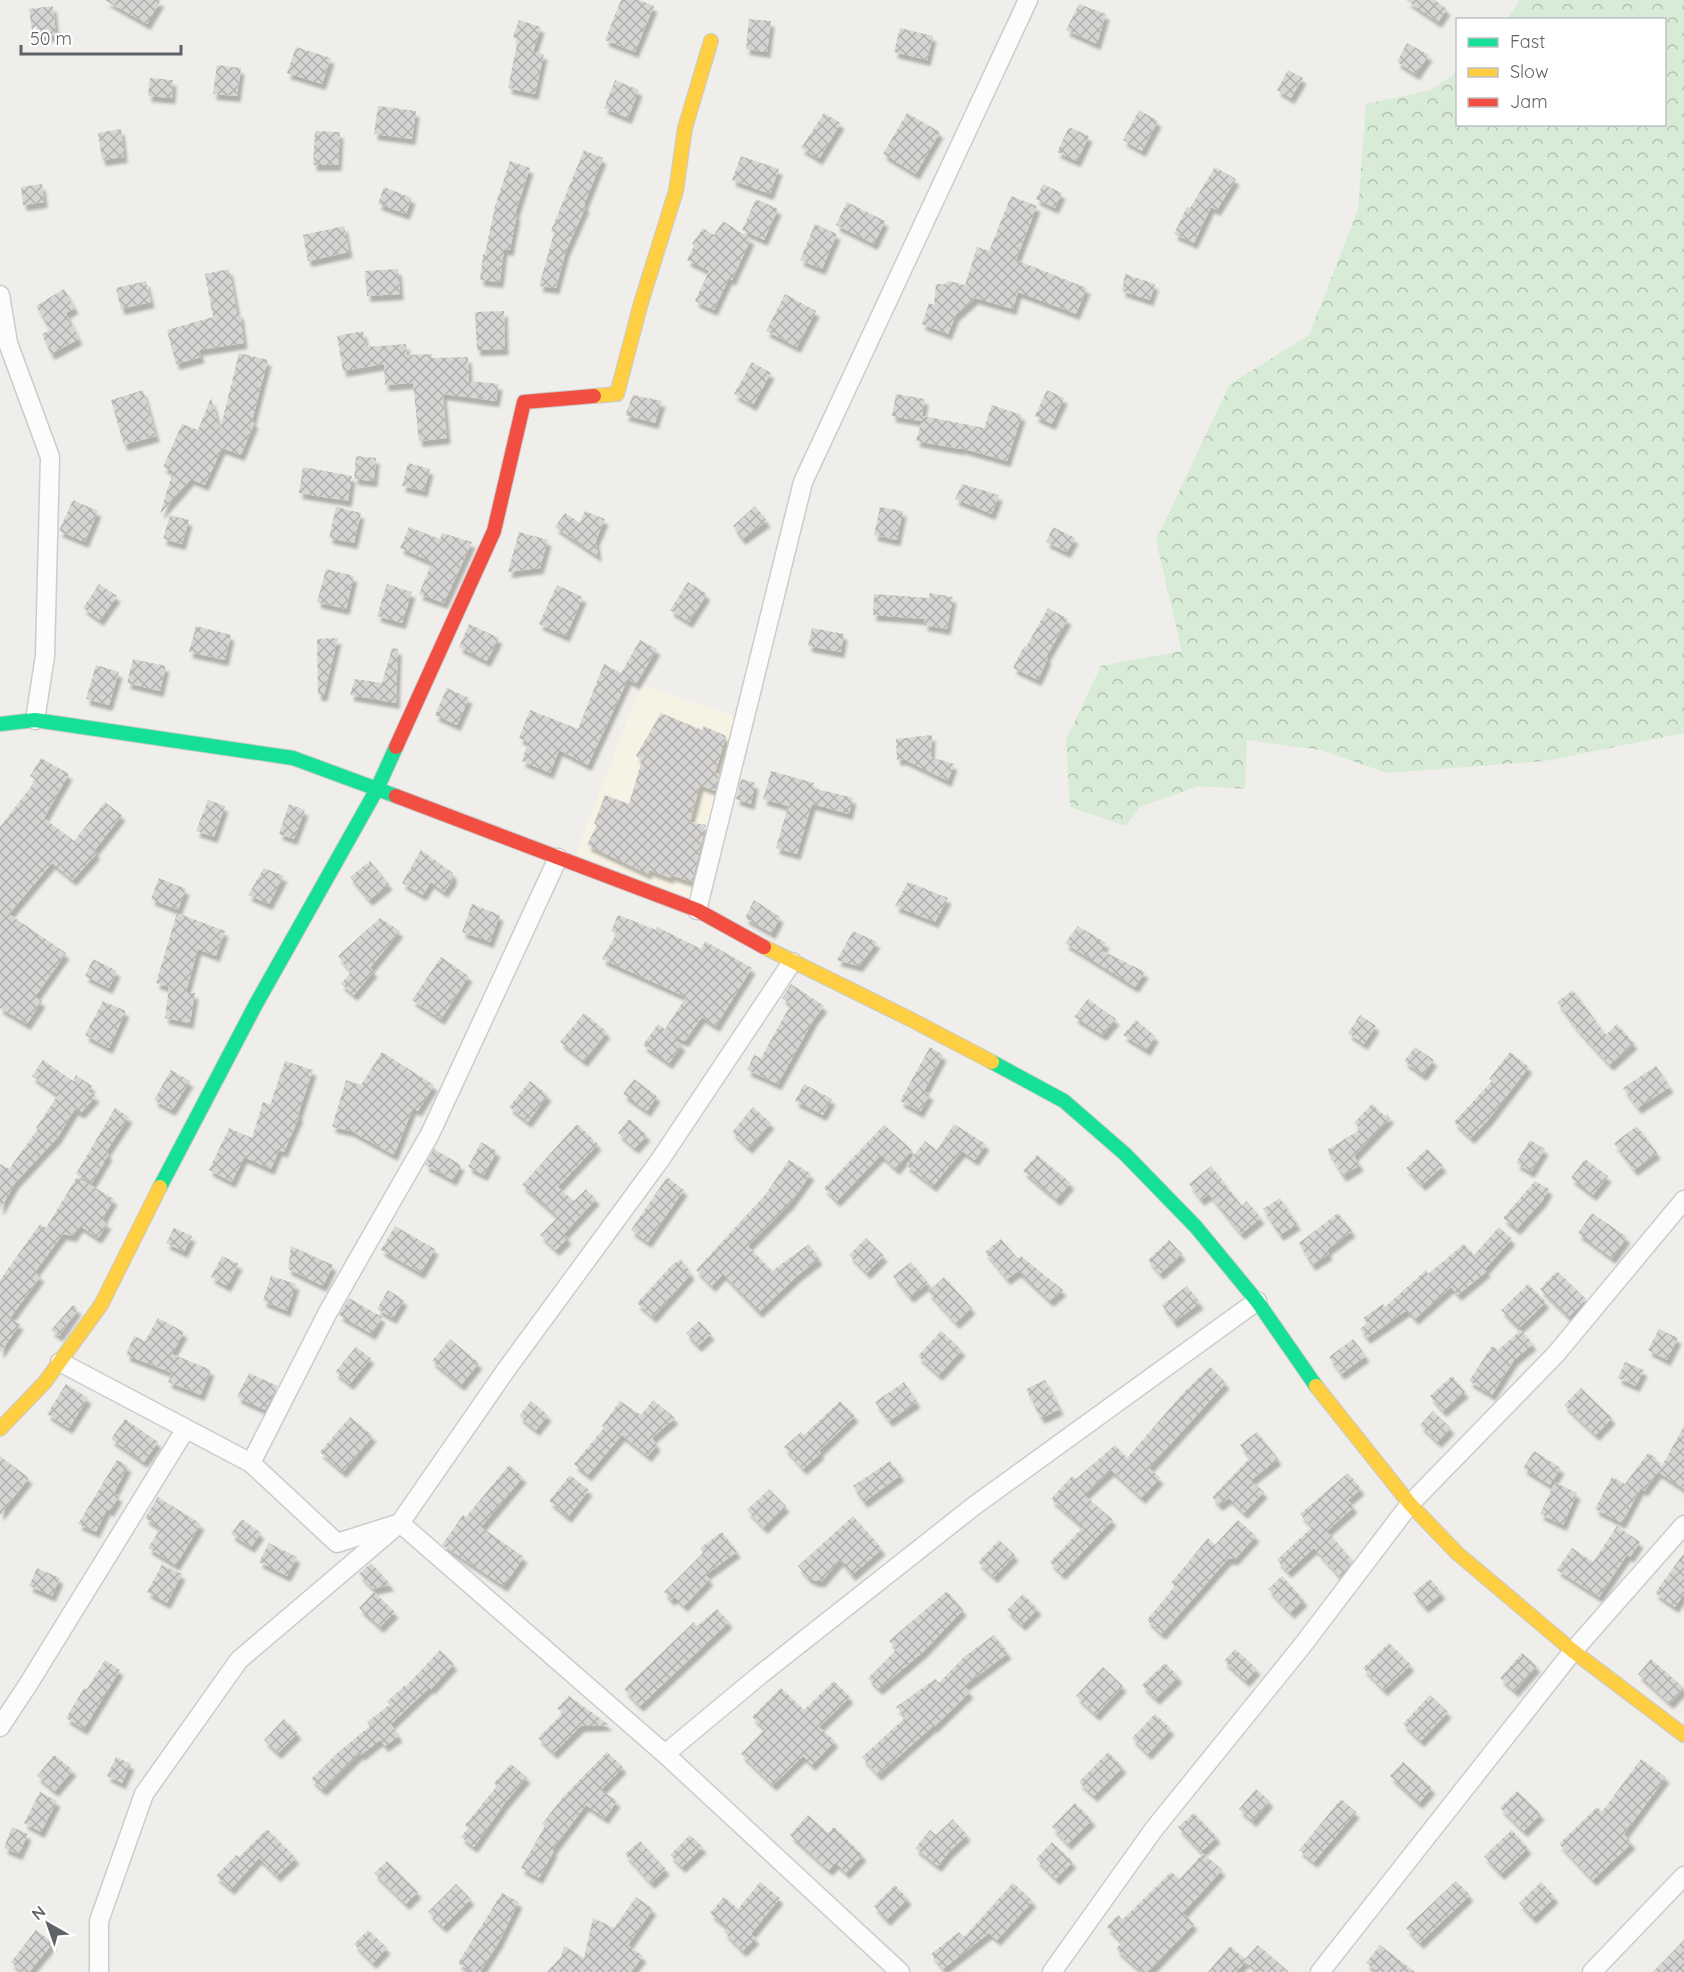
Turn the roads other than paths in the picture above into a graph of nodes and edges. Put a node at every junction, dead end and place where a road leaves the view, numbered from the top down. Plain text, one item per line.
1 (1028, 0) edge
2 (711, 41) dead end
3 (0, 295) edge
4 (35, 720) junction
5 (0, 724) edge
6 (377, 789) junction
7 (558, 858) junction
8 (697, 910) junction
9 (792, 962) junction
10 (1684, 1200) edge
11 (1257, 1301) junction
12 (60, 1362) junction
13 (0, 1429) edge
14 (185, 1430) junction
15 (251, 1463) junction
16 (1410, 1504) junction
17 (400, 1523) junction
18 (1684, 1525) edge
19 (1573, 1651) junction
20 (0, 1726) edge
21 (1684, 1735) edge
22 (665, 1754) junction
23 (1684, 1876) edge
24 (99, 1972) edge
25 (900, 1972) edge
26 (1052, 1972) edge
27 (1320, 1972) edge
28 (1592, 1972) edge

1 - 8 street
2 - 6 street
3 - 4 street
4 - 5 street
4 - 6 street
6 - 7 street
6 - 12 street
7 - 8 street
7 - 15 street
8 - 9 street
9 - 11 street
9 - 17 street
10 - 16 street
11 - 16 street
11 - 22 street
12 - 13 street
12 - 14 street
14 - 15 street
14 - 20 street
15 - 17 street
16 - 19 street
16 - 26 street
17 - 22 street
17 - 24 street
18 - 19 street
19 - 21 street
19 - 27 street
22 - 25 street
23 - 28 street

